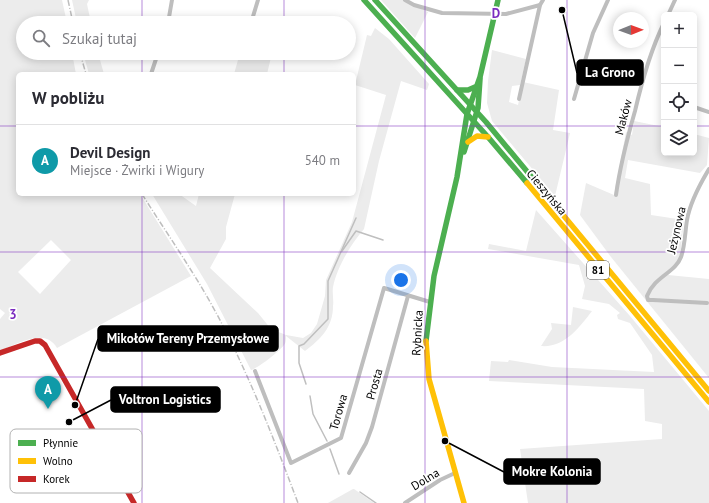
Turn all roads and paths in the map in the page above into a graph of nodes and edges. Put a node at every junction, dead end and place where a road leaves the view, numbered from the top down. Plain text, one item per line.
1 (172, 0) edge
2 (258, 0) edge
3 (364, 0) edge
4 (375, 0) edge
5 (405, 0) edge
6 (498, 0) edge
7 (543, 0) edge
8 (608, 0) edge
9 (675, 0) edge
10 (540, 5) junction
11 (669, 12) edge
12 (495, 13) junction
13 (169, 16) edge
14 (253, 16) edge
15 (661, 29) edge
16 (156, 60) edge
17 (152, 72) edge
18 (480, 77) junction
19 (475, 87) junction
20 (457, 90) junction
21 (519, 99) dead end
22 (574, 99) dead end
23 (470, 104) junction
24 (697, 108) edge
25 (709, 112) edge
26 (478, 113) junction
27 (467, 114) junction
28 (474, 122) junction
29 (488, 138) junction
30 (467, 142) junction
31 (460, 163) junction
32 (709, 169) edge
33 (616, 195) dead end
34 (408, 296) junction
35 (430, 302) junction
36 (707, 303) dead end
37 (0, 353) edge
38 (255, 371) dead end
39 (709, 391) edge
40 (709, 402) edge
41 (93, 429) edge
42 (349, 473) dead end
43 (455, 474) junction
44 (128, 493) edge
45 (134, 503) edge
46 (405, 503) edge
47 (464, 503) edge

1 - 13 street
2 - 14 street
3 - 27 main road, Cieszyńska / 81
4 - 20 main road, Cieszyńska / 81
5 - 12 street
6 - 12 main road
7 - 10 street
8 - 22 street
9 - 11 street
10 - 12 street
10 - 21 street
12 - 18 main road
15 - 33 street, Maków
16 - 17 street
18 - 19 main road, Rybnicka
18 - 26 main road, Rybnicka
19 - 20 main road
19 - 23 main road, Rybnicka
20 - 23 main road, Cieszyńska / 81
23 - 26 main road, Cieszyńska / 81
23 - 27 main road, Rybnicka
24 - 25 street
26 - 28 main road, Rybnicka
26 - 39 main road, Cieszyńska / 81
27 - 28 main road, Cieszyńska / 81
27 - 31 main road, Rybnicka
28 - 29 main road, Cieszyńska / 81
28 - 30 main road, Rybnicka
29 - 30 main road
29 - 40 main road, Cieszyńska / 81
30 - 31 main road, Rybnicka
31 - 35 main road, Rybnicka
32 - 36 street, Jeżynowa
34 - 35 street, Torowa
34 - 38 street, Torowa
34 - 42 street, Prosta
35 - 43 main road, Rybnicka
37 - 41 main road
43 - 46 street, Dolna
43 - 47 main road, Rybnicka
44 - 45 main road

